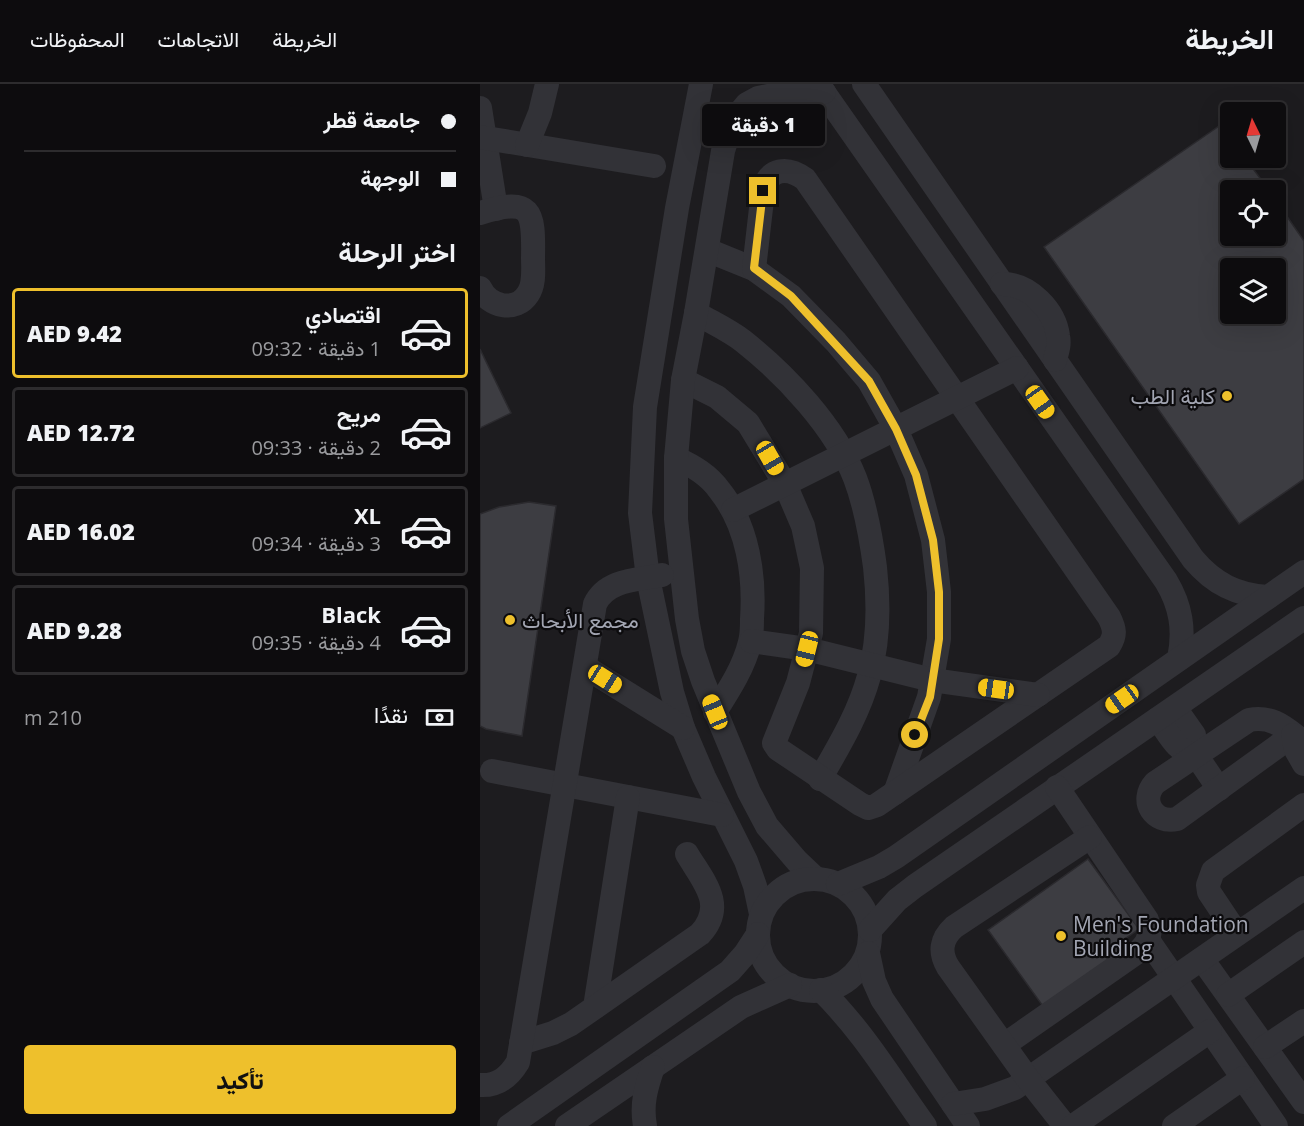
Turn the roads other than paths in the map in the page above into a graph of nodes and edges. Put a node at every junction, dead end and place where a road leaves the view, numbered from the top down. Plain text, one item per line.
1 (547, 84) edge
2 (701, 84) edge
3 (864, 84) edge
4 (821, 88) edge
5 (480, 108) edge
6 (482, 138) edge
7 (527, 145) junction
8 (654, 166) dead end
9 (488, 211) edge
10 (707, 250) junction
11 (754, 268) junction
12 (480, 288) edge
13 (696, 313) junction
14 (1017, 368) junction
15 (683, 380) junction
16 (958, 399) junction
17 (896, 429) junction
18 (844, 455) junction
19 (676, 458) junction
20 (785, 484) junction
21 (733, 510) junction
22 (682, 571) junction
23 (1304, 572) edge
24 (648, 578) junction
25 (1268, 597) junction
26 (1304, 618) edge
27 (751, 640) junction
28 (807, 649) junction
29 (1179, 659) junction
30 (871, 664) junction
31 (585, 667) junction
32 (932, 680) junction
33 (1038, 695) junction
34 (715, 712) junction
35 (1166, 713) junction
36 (683, 728) junction
37 (1298, 739) edge
38 (1196, 755) junction
39 (1304, 764) edge
40 (492, 771) dead end
41 (820, 779) junction
42 (565, 785) junction
43 (1057, 787) junction
44 (1219, 789) junction
45 (894, 793) junction
46 (628, 797) junction
47 (1304, 805) edge
48 (722, 816) junction
49 (1090, 837) junction
50 (687, 854) dead end
51 (826, 881) junction
52 (1304, 888) edge
53 (760, 924) junction
54 (1237, 934) junction
55 (1148, 940) junction
56 (869, 941) junction
57 (1304, 942) edge
58 (1202, 958) junction
59 (1173, 978) junction
60 (790, 985) junction
61 (821, 990) junction
62 (1228, 995) junction
63 (595, 1007) junction
64 (1304, 1021) edge
65 (1210, 1031) junction
66 (521, 1043) junction
67 (1004, 1045) junction
68 (1265, 1047) junction
69 (653, 1067) junction
70 (1243, 1078) junction
71 (1028, 1079) junction
72 (480, 1085) edge
73 (1304, 1102) edge
74 (953, 1104) junction
75 (1265, 1122) edge
76 (920, 1124) edge
77 (509, 1126) edge
78 (567, 1126) edge
79 (645, 1126) edge
80 (968, 1126) edge
81 (1065, 1126) edge
82 (1073, 1126) edge
83 (1174, 1126) edge

1 - 7 street
2 - 24 street
3 - 25 street
4 - 10 street
4 - 14 street
5 - 6 street
6 - 7 street
6 - 9 street
7 - 8 street
9 - 12 street
10 - 11 street
10 - 13 street
11 - 16 street
11 - 17 street
13 - 15 street
13 - 18 street
14 - 16 street
14 - 29 street
15 - 19 street
15 - 20 street
16 - 17 street
16 - 33 street
17 - 18 street
17 - 32 street
18 - 20 street
18 - 30 street
19 - 21 street
19 - 22 street
20 - 21 street
20 - 28 street
21 - 27 street
22 - 24 street
22 - 34 street
23 - 25 street
24 - 31 street
24 - 36 street
25 - 29 street
26 - 35 street
27 - 28 street
27 - 34 street
28 - 30 street
28 - 41 street
29 - 51 street
30 - 32 street
30 - 41 street
31 - 36 street
31 - 42 street
32 - 33 street
32 - 45 street
33 - 45 street
34 - 51 street
35 - 38 street
35 - 43 street
36 - 48 street
37 - 38 street
37 - 39 street
37 - 44 street
38 - 44 street
38 - 44 street
40 - 42 street
41 - 45 street
42 - 46 street
42 - 66 street
43 - 49 street
43 - 56 street
46 - 48 street
46 - 63 street
47 - 54 street
48 - 53 street
49 - 55 street
49 - 67 street
50 - 63 street
51 - 53 street
51 - 56 street
52 - 54 street
53 - 60 street
53 - 77 street
54 - 58 street
55 - 59 street
55 - 67 street
56 - 61 street
56 - 74 street
57 - 62 street
58 - 59 street
58 - 62 street
59 - 65 street
59 - 71 street
60 - 61 street
60 - 69 street
61 - 76 street
62 - 68 street
63 - 66 street
64 - 68 street
65 - 70 street
65 - 82 street
66 - 72 street
67 - 71 street
68 - 73 street
69 - 78 street
69 - 79 street
70 - 75 street
70 - 83 street
71 - 74 street
71 - 81 street
74 - 80 street

